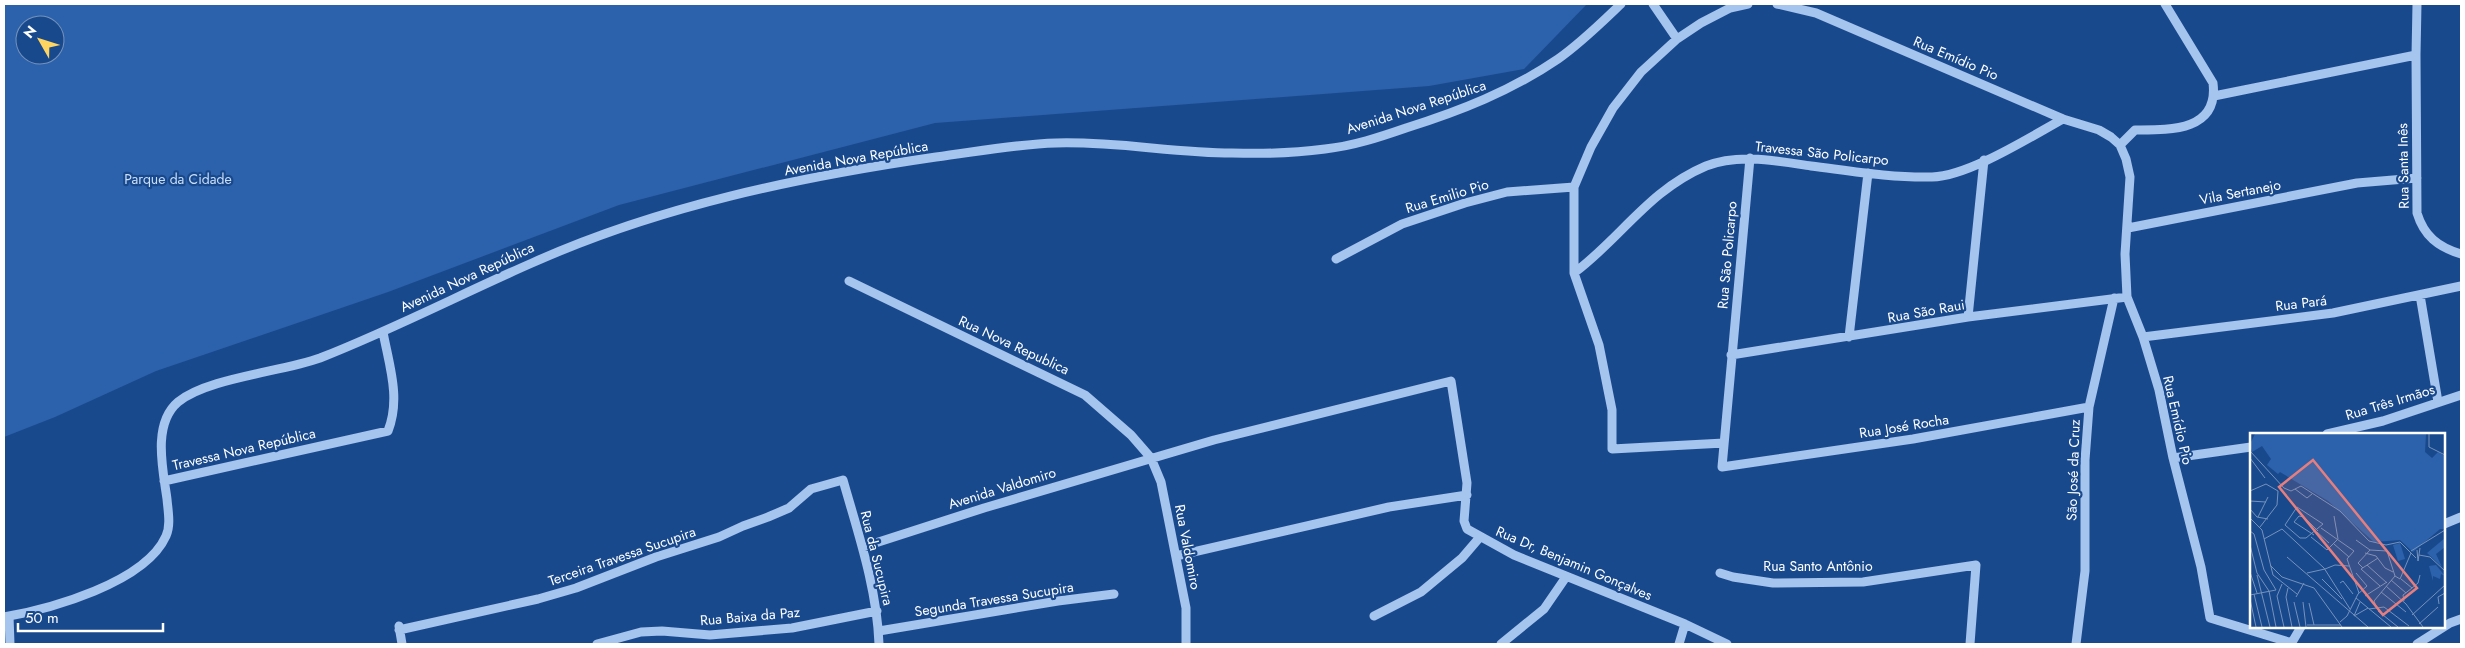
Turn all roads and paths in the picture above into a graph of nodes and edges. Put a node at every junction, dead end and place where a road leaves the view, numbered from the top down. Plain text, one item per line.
1 (1621, 4) edge
2 (1653, 4) edge
3 (1748, 4) edge
4 (1777, 4) edge
5 (2165, 4) edge
6 (2417, 4) edge
7 (1677, 39) junction
8 (2416, 55) junction
9 (2214, 96) junction
10 (2064, 119) junction
11 (2120, 145) junction
12 (1750, 158) junction
13 (1984, 160) junction
14 (1868, 173) junction
15 (2417, 178) junction
16 (1574, 187) junction
17 (2128, 228) junction
18 (2461, 254) edge
19 (1336, 259) dead end
20 (1574, 273) junction
21 (849, 281) dead end
22 (2461, 286) edge
23 (2420, 295) junction
24 (2127, 296) junction
25 (2114, 298) junction
26 (1968, 317) junction
27 (383, 332) junction
28 (2143, 337) junction
29 (1849, 338) junction
30 (1731, 355) junction
31 (1451, 381) joint
32 (2461, 396) edge
33 (2438, 402) junction
34 (2089, 407) junction
35 (2331, 433) edge
36 (1724, 443) junction
37 (2250, 447) edge
38 (1151, 458) junction
39 (2173, 458) junction
40 (1722, 468) joint
41 (843, 480) joint
42 (164, 481) junction
43 (1467, 495) junction
44 (2461, 517) edge
45 (2445, 524) edge
46 (1480, 537) junction
47 (863, 547) junction
48 (1176, 556) junction
49 (1720, 573) dead end
50 (1566, 577) junction
51 (1114, 594) dead end
52 (876, 611) junction
53 (1374, 616) dead end
54 (6, 617) edge
55 (2461, 619) edge
56 (1685, 624) junction
57 (2445, 626) edge
58 (2300, 628) edge
59 (2442, 628) edge
60 (879, 632) junction
61 (10, 644) edge
62 (402, 644) edge
63 (597, 644) edge
64 (879, 644) edge
65 (1186, 644) edge
66 (1501, 644) edge
67 (1679, 644) edge
68 (1727, 644) edge
69 (1970, 644) edge
70 (2076, 644) edge
71 (2291, 644) edge
72 (2417, 644) edge

1 - 27 street, Avenida Nova República
2 - 7 street
3 - 7 street
4 - 10 street, Rua Emídio Pio
5 - 9 street
6 - 8 street, Rua Santa Inês
7 - 16 street
8 - 9 street
8 - 15 street, Rua Santa Inês
9 - 11 street
10 - 11 street, Rua Emídio Pio
10 - 13 street, Travessa São Policarpo
11 - 17 street, Rua Emídio Pio
12 - 14 street, Travessa São Policarpo
12 - 20 street, Travessa São Policarpo
12 - 30 street, Rua São Policarpo
13 - 14 street, Travessa São Policarpo
13 - 26 street
14 - 29 street
15 - 17 street, Vila Sertanejo
15 - 18 street, Rua Santa Inês
16 - 19 street, Rua Emilio Pio
16 - 20 street
17 - 24 street, Rua Emídio Pio
20 - 36 street
21 - 38 street, Rua Nova Republica
22 - 23 street, Rua Pará
23 - 28 street, Rua Pará
23 - 33 street
24 - 25 street, Rua São Raui
24 - 28 street, Rua Emídio Pio
25 - 26 street, Rua São Raui
25 - 34 street, São José da Cruz
26 - 29 street, Rua São Raui
27 - 42 street, Avenida Nova República
27 - 42 street, Travessa Nova República
28 - 39 street, Rua Emídio Pio
29 - 30 street, Rua São Raui
30 - 36 street, Rua São Policarpo
31 - 38 street, Avenida Valdomiro
31 - 43 street, Rua Dr, Benjamin Gonçalves
32 - 33 street, Rua Três Irmãos
33 - 35 street, Rua Três Irmãos
34 - 40 street, Rua José Rocha
34 - 70 street, São José da Cruz
36 - 40 street, Rua São Policarpo
37 - 39 street
38 - 47 street, Avenida Valdomiro
38 - 48 street, Rua Valdomiro
39 - 71 street, Rua Emídio Pio
41 - 47 street, Rua da Sucupira
41 - 62 street, Terceira Travessa Sucupira
42 - 54 street, Travessa Nova República
43 - 46 street, Rua Dr, Benjamin Gonçalves
43 - 48 street
44 - 45 street
46 - 50 street, Rua Dr, Benjamin Gonçalves
46 - 53 street
47 - 52 street, Rua da Sucupira
48 - 65 street, Rua Valdomiro
49 - 69 street, Rua Santo Antônio
50 - 56 street, Rua Dr, Benjamin Gonçalves
50 - 66 street
51 - 60 street, Segunda Travessa Sucupira
52 - 60 street, Rua da Sucupira
52 - 63 street, Rua Baixa da Paz
54 - 61 street
55 - 57 street
56 - 67 street
56 - 68 street, Rua Dr, Benjamin Gonçalves
58 - 71 street
59 - 72 street
60 - 64 street, Rua da Sucupira

